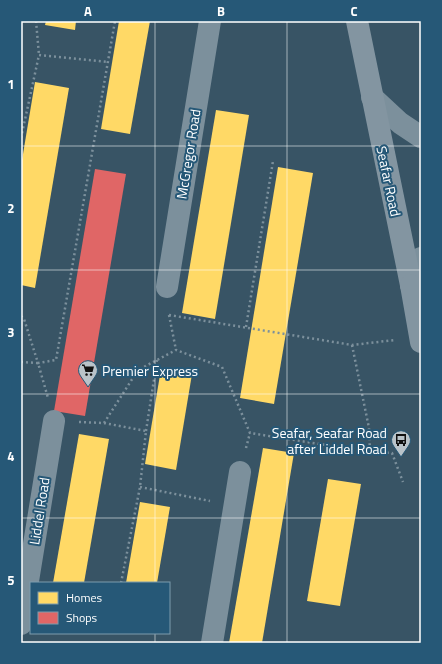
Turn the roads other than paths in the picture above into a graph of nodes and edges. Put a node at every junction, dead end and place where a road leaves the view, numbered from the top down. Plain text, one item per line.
1 (210, 21) edge
2 (357, 21) edge
3 (372, 97) junction
4 (421, 137) edge
5 (421, 258) edge
6 (411, 285) junction
7 (167, 287) road end
8 (421, 342) edge
9 (54, 421) road end
10 (240, 472) dead end
11 (21, 624) edge
12 (212, 643) edge

1 - 7 street, McGregor Road
2 - 3 street, Seafar Road
3 - 4 street
3 - 6 street, Seafar Road
5 - 6 street
6 - 8 street, Seafar Road, bridge
9 - 11 street, Liddel Road
10 - 12 street

